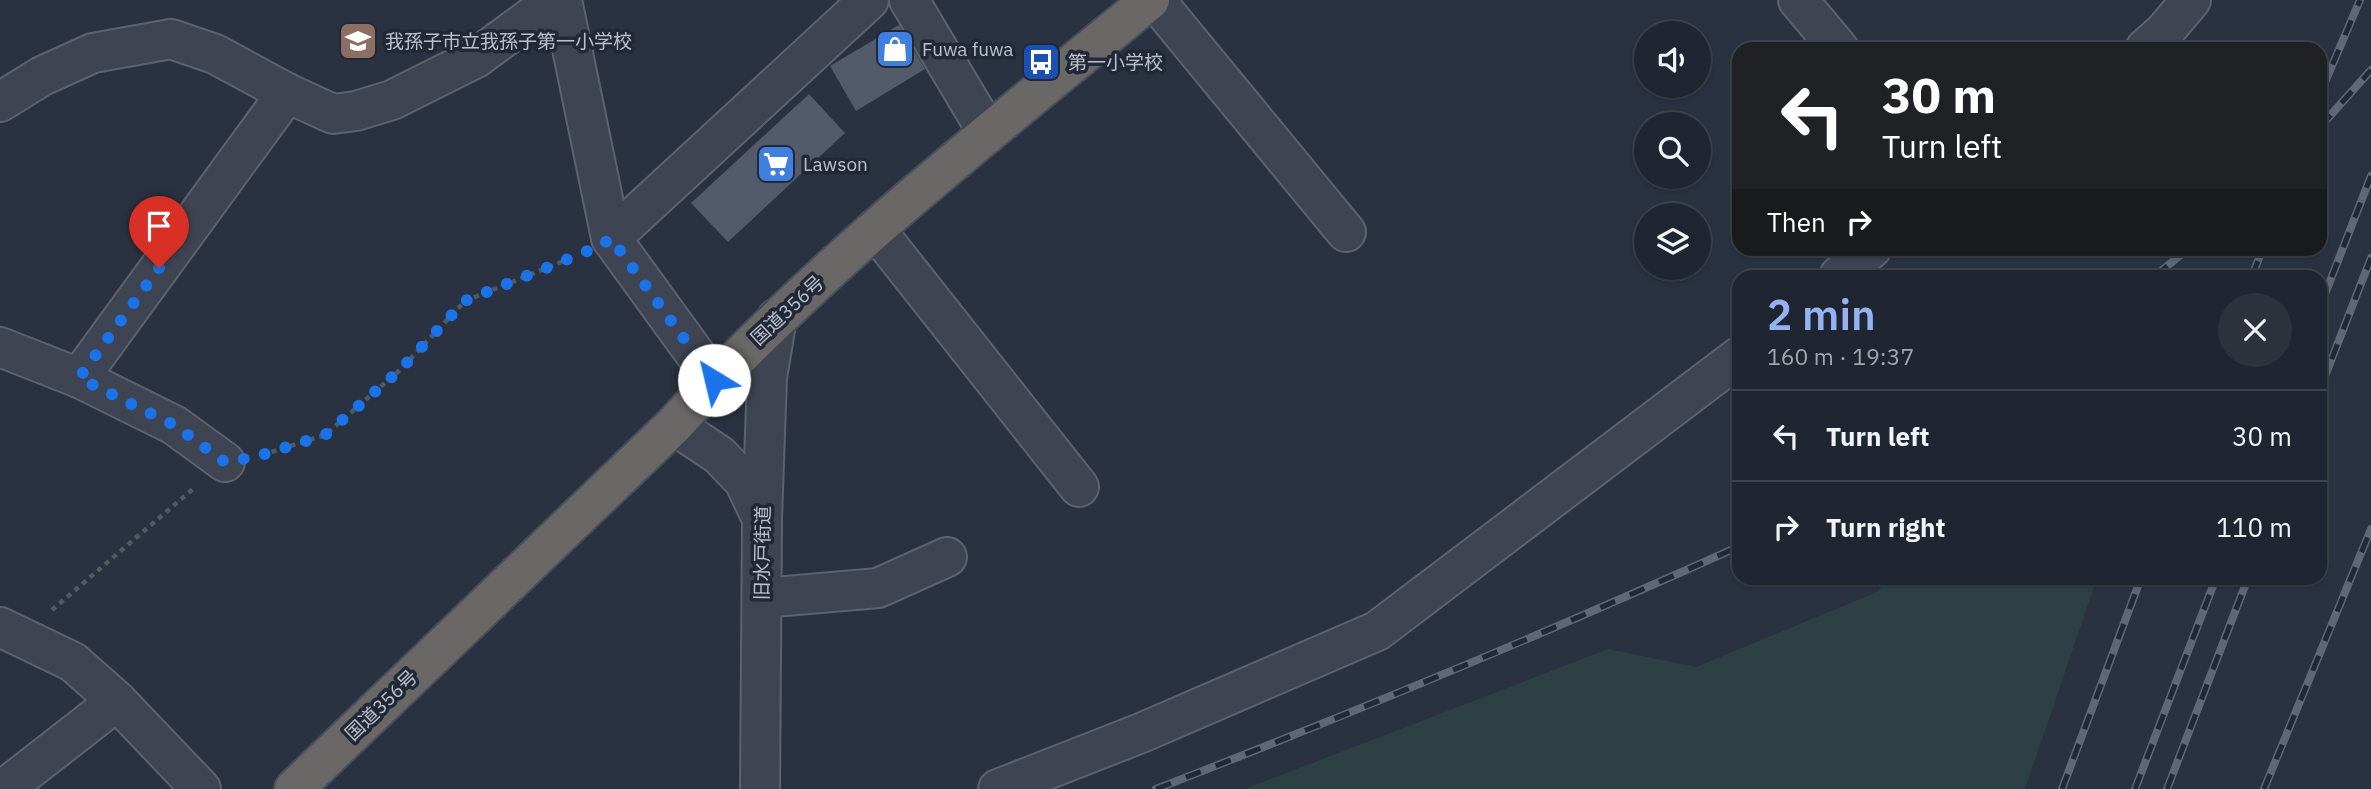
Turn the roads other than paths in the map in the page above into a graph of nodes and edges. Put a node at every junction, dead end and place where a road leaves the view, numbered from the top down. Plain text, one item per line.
1 (555, 0) edge
2 (562, 0) edge
3 (869, 0) edge
4 (909, 0) edge
5 (1153, 0) edge
6 (1798, 0) edge
7 (2192, 0) edge
8 (1833, 42) edge
9 (2153, 42) edge
10 (287, 93) junction
11 (0, 102) edge
12 (988, 133) junction
13 (875, 229) junction
14 (1346, 232) dead end
15 (611, 238) junction
16 (1863, 256) edge
17 (1846, 270) edge
18 (777, 318) junction
19 (0, 347) edge
20 (1732, 362) edge
21 (79, 378) junction
22 (714, 380) junction
23 (674, 425) junction
24 (225, 462) road end
25 (1079, 487) dead end
26 (762, 519) junction
27 (947, 557) dead end
28 (762, 598) junction
29 (7, 638) edge
30 (117, 701) junction
31 (4, 789) edge
32 (201, 789) edge
33 (294, 789) edge
34 (760, 789) edge
35 (998, 789) edge

1 - 10 street
2 - 15 street
3 - 15 street
4 - 12 street
5 - 12 highway, 国道356号
5 - 14 street
6 - 8 street
7 - 9 street
10 - 11 street
10 - 21 street
12 - 13 highway, 国道356号
13 - 18 highway, 国道356号
13 - 25 street
15 - 22 street
16 - 17 street
18 - 22 highway, 国道356号
18 - 26 street, 旧水戸街道
19 - 21 street
20 - 35 street
21 - 24 street
22 - 23 highway, 国道356号
23 - 26 street
23 - 33 highway, 国道356号
26 - 28 street, 旧水戸街道
27 - 28 street
28 - 34 street, 旧水戸街道
29 - 30 street
30 - 31 street
30 - 32 street

